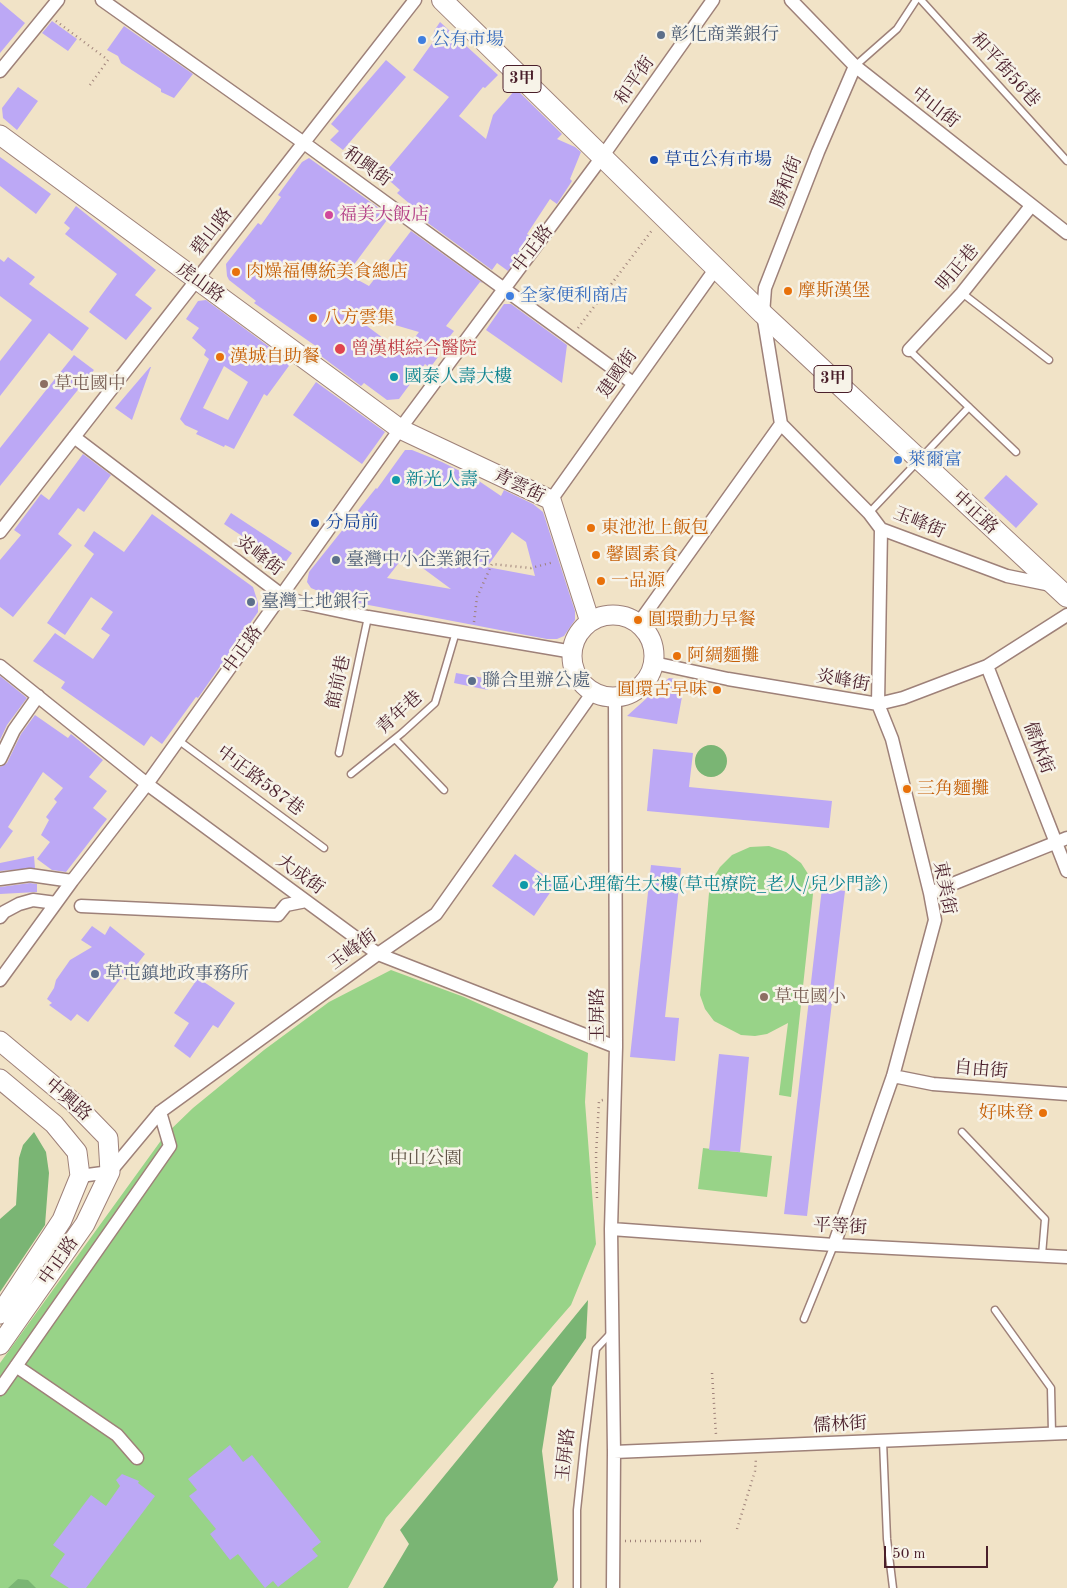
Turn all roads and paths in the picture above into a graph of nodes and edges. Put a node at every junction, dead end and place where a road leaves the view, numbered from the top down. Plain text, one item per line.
1 (58, 0) edge
2 (102, 0) edge
3 (416, 0) edge
4 (442, 0) edge
5 (714, 0) edge
6 (791, 0) edge
7 (916, 0) edge
8 (921, 0) edge
9 (47, 14) junction
10 (855, 66) junction
11 (0, 71) edge
12 (90, 85) dead end
13 (0, 136) edge
14 (304, 143) junction
15 (602, 158) junction
16 (1067, 160) edge
17 (1031, 206) junction
18 (663, 215) junction
19 (1065, 228) edge
20 (716, 268) junction
21 (196, 280) junction
22 (504, 288) junction
23 (962, 293) junction
24 (763, 314) junction
25 (572, 338) junction
26 (909, 350) joint
27 (1049, 360) dead end
28 (633, 382) junction
29 (969, 407) junction
30 (781, 424) junction
31 (400, 429) junction
32 (74, 437) junction
33 (1016, 452) dead end
34 (919, 460) junction
35 (551, 500) junction
36 (869, 513) junction
37 (882, 529) junction
38 (0, 532) edge
39 (570, 558) junction
40 (1051, 585) junction
41 (283, 596) junction
42 (1067, 597) edge
43 (1067, 615) edge
44 (368, 617) junction
45 (590, 622) junction
46 (638, 624) junction
47 (456, 632) junction
48 (472, 634) junction
49 (573, 652) junction
50 (654, 663) junction
51 (0, 666) edge
52 (987, 666) junction
53 (593, 692) junction
54 (38, 696) junction
55 (615, 697) junction
56 (878, 704) junction
57 (178, 739) junction
58 (395, 739) junction
59 (339, 753) dead end
60 (0, 759) edge
61 (351, 774) dead end
62 (147, 784) junction
63 (444, 790) dead end
64 (1061, 841) edge
65 (324, 848) dead end
66 (1067, 872) edge
67 (0, 879) edge
68 (72, 881) junction
69 (930, 893) junction
70 (306, 901) junction
71 (56, 903) junction
72 (81, 906) dead end
73 (0, 917) edge
74 (378, 954) junction
75 (0, 980) edge
76 (0, 1041) edge
77 (616, 1047) junction
78 (893, 1076) junction
79 (0, 1079) edge
80 (1067, 1094) edge
81 (613, 1099) junction
82 (160, 1112) junction
83 (962, 1132) dead end
84 (110, 1172) junction
85 (80, 1176) junction
86 (597, 1198) dead end
87 (611, 1229) junction
88 (834, 1245) junction
89 (1042, 1255) junction
90 (1067, 1257) edge
91 (995, 1310) dead end
92 (0, 1314) edge
93 (804, 1319) dead end
94 (612, 1332) junction
95 (0, 1345) edge
96 (16, 1366) junction
97 (712, 1373) dead end
98 (0, 1389) edge
99 (1052, 1433) junction
100 (1067, 1433) edge
101 (883, 1440) junction
102 (757, 1447) junction
103 (717, 1448) junction
104 (614, 1452) junction
105 (137, 1458) dead end
106 (738, 1529) dead end
107 (614, 1541) junction
108 (703, 1541) dead end
109 (577, 1588) edge
110 (613, 1588) edge
111 (893, 1588) edge

1 - 9 street
2 - 14 street, 和興街
3 - 14 street, 碧山路
4 - 15 main road, 3甲
5 - 15 street, 和平街
6 - 10 street, 中山街
7 - 10 lane
8 - 16 lane, 和平街56巷
9 - 11 street
9 - 12 path
10 - 17 street, 中山街
10 - 24 street, 勝和街
13 - 21 street, 虎山路
14 - 21 street, 碧山路
14 - 22 street, 和興街
15 - 18 main road, 中正路 / 3甲
15 - 22 street, 中正路
17 - 19 street, 中山街
17 - 23 street, 明正巷
18 - 20 main road, 中正路 / 3甲
18 - 25 path
20 - 24 main road, 中正路 / 3甲
20 - 28 street, 建國街
21 - 31 street, 虎山路
21 - 32 street, 碧山路
22 - 25 street, 和興街
22 - 31 street, 中正路
23 - 26 street, 明正巷
23 - 27 lane
24 - 30 street
24 - 34 main road, 中正路 / 3甲
25 - 28 street, 和興街
26 - 29 lane
28 - 35 street, 建國街
29 - 33 lane
29 - 34 lane
30 - 36 street, 玉峰街
30 - 46 street
31 - 35 street, 青雲街
31 - 41 street, 中正路
32 - 38 street, 碧山路
32 - 41 street, 炎峰街
34 - 36 lane
34 - 40 main road, 中正路 / 3甲
35 - 39 street, 青雲街
36 - 37 street, 玉峰街
37 - 40 street, 玉峰街
37 - 56 street, 東美街
39 - 45 street, 青雲街
39 - 48 path
40 - 42 main road, 中正路 / 3甲
41 - 44 street, 炎峰街
41 - 57 street, 中正路
43 - 52 street, 炎峰街
44 - 47 street, 炎峰街
44 - 59 lane, 館前巷
45 - 46 street
45 - 49 street
46 - 50 street
47 - 48 street, 炎峰街
47 - 58 lane, 青年巷
48 - 49 street, 炎峰街
49 - 53 street
50 - 55 street
50 - 56 street, 炎峰街
51 - 54 street, 大成街
52 - 56 street, 炎峰街
52 - 64 street, 儒林街
53 - 55 street
53 - 74 street, 玉峰街
54 - 60 street
54 - 62 street, 大成街
55 - 77 street, 玉屏路
56 - 69 street, 東美街
57 - 62 street, 中正路
57 - 65 lane, 中正路587巷
58 - 61 lane, 青年巷
58 - 63 lane
62 - 68 street, 中正路
62 - 70 street, 大成街
64 - 66 street, 儒林街
64 - 69 street
67 - 68 street
68 - 71 street, 中正路
69 - 78 street, 東美街
70 - 72 street
70 - 74 street, 大成街
71 - 73 street
71 - 75 street, 中正路
74 - 77 street, 大成街
74 - 82 street, 玉峰街
76 - 84 street, 中興路
77 - 81 street, 玉屏路
78 - 80 street, 自由街
78 - 88 street, 東美街
79 - 85 street, 中興路
81 - 86 path
81 - 87 street, 玉屏路
82 - 84 street, 玉峰街
82 - 96 street
83 - 89 lane
84 - 85 street
84 - 95 street, 中正路
85 - 92 street, 中正路
87 - 88 street, 平等街
87 - 94 street, 玉屏路
88 - 89 street, 平等街
88 - 93 lane
89 - 90 street, 平等街
91 - 99 lane
94 - 104 street, 玉屏路
94 - 109 lane, 玉屏路
96 - 98 street
96 - 105 street
97 - 103 path
99 - 100 street, 儒林街
99 - 101 street, 儒林街
101 - 102 street, 儒林街
101 - 111 lane
102 - 103 street, 儒林街
102 - 106 path
103 - 104 street, 儒林街
104 - 107 street, 玉屏路
107 - 108 path
107 - 110 street, 玉屏路

